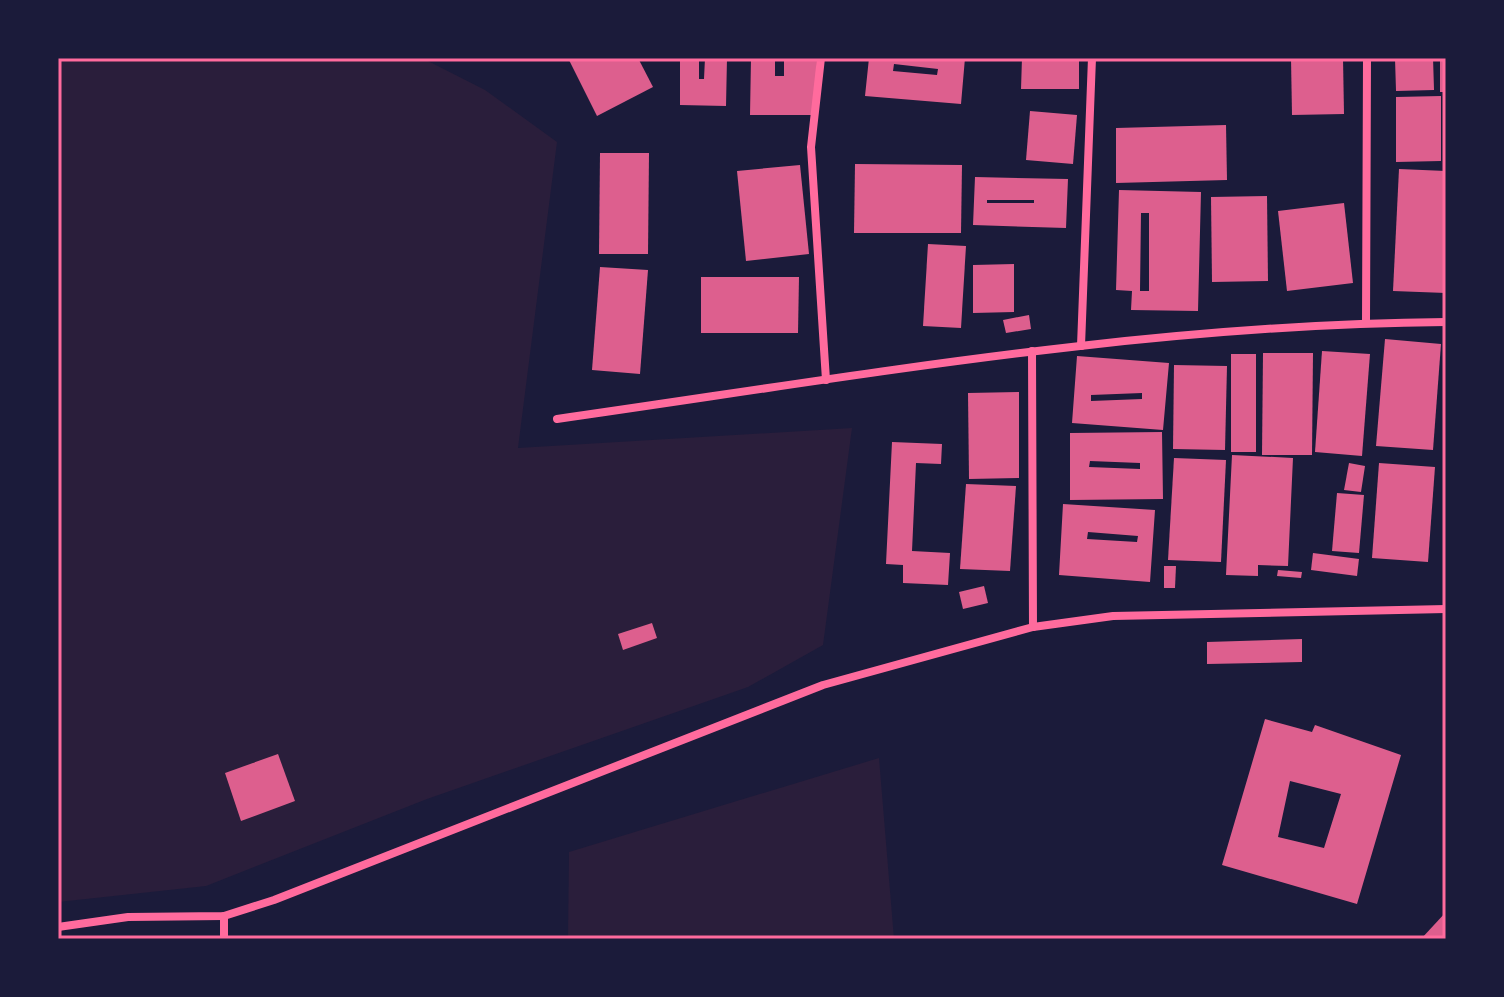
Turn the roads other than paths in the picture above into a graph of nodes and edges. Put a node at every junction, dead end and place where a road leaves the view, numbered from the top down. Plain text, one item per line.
1 (821, 58) edge
2 (1092, 58) edge
3 (1367, 58) edge
4 (1446, 322) edge
5 (1366, 323) junction
6 (1081, 346) junction
7 (1032, 351) junction
8 (826, 380) junction
9 (557, 419) dead end
10 (1446, 609) edge
11 (1033, 627) junction
12 (224, 916) junction
13 (58, 927) edge
14 (224, 939) edge

1 - 8 street
2 - 6 street
3 - 5 street
4 - 5 street
5 - 6 street
6 - 7 street
7 - 8 street
7 - 11 street
8 - 9 street
10 - 11 street
11 - 12 street
12 - 13 street
12 - 14 street

